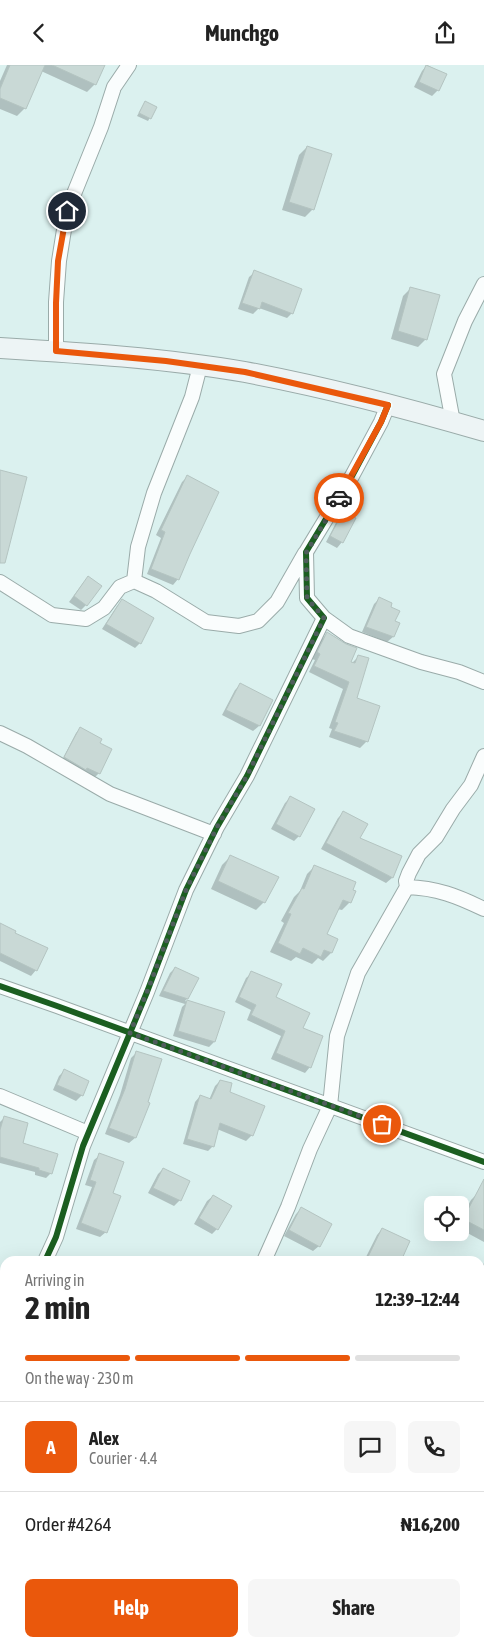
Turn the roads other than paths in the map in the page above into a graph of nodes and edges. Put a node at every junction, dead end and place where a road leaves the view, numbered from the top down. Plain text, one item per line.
1 (129, 65) edge
2 (484, 284) edge
3 (0, 348) edge
4 (56, 351) junction
5 (200, 366) junction
6 (388, 405) junction
7 (453, 422) junction
8 (484, 431) edge
9 (306, 553) junction
10 (134, 581) junction
11 (0, 582) edge
12 (324, 618) junction
13 (484, 682) edge
14 (0, 733) edge
15 (484, 756) edge
16 (214, 833) junction
17 (407, 887) junction
18 (484, 909) edge
19 (0, 986) edge
20 (130, 1033) junction
21 (0, 1096) edge
22 (330, 1106) junction
23 (88, 1133) junction
24 (484, 1162) edge
25 (47, 1256) edge
26 (266, 1256) edge

1 - 4 street
2 - 7 street
3 - 4 street
4 - 5 street
5 - 6 street
5 - 10 street
6 - 7 street
6 - 9 street
7 - 8 street
9 - 10 street
9 - 12 street
10 - 11 street
12 - 13 street
12 - 16 street
14 - 16 street
15 - 17 street
16 - 20 street
17 - 18 street
17 - 22 street
19 - 20 street
20 - 22 street
20 - 23 street
21 - 23 street
22 - 24 street
22 - 26 street
23 - 25 street

